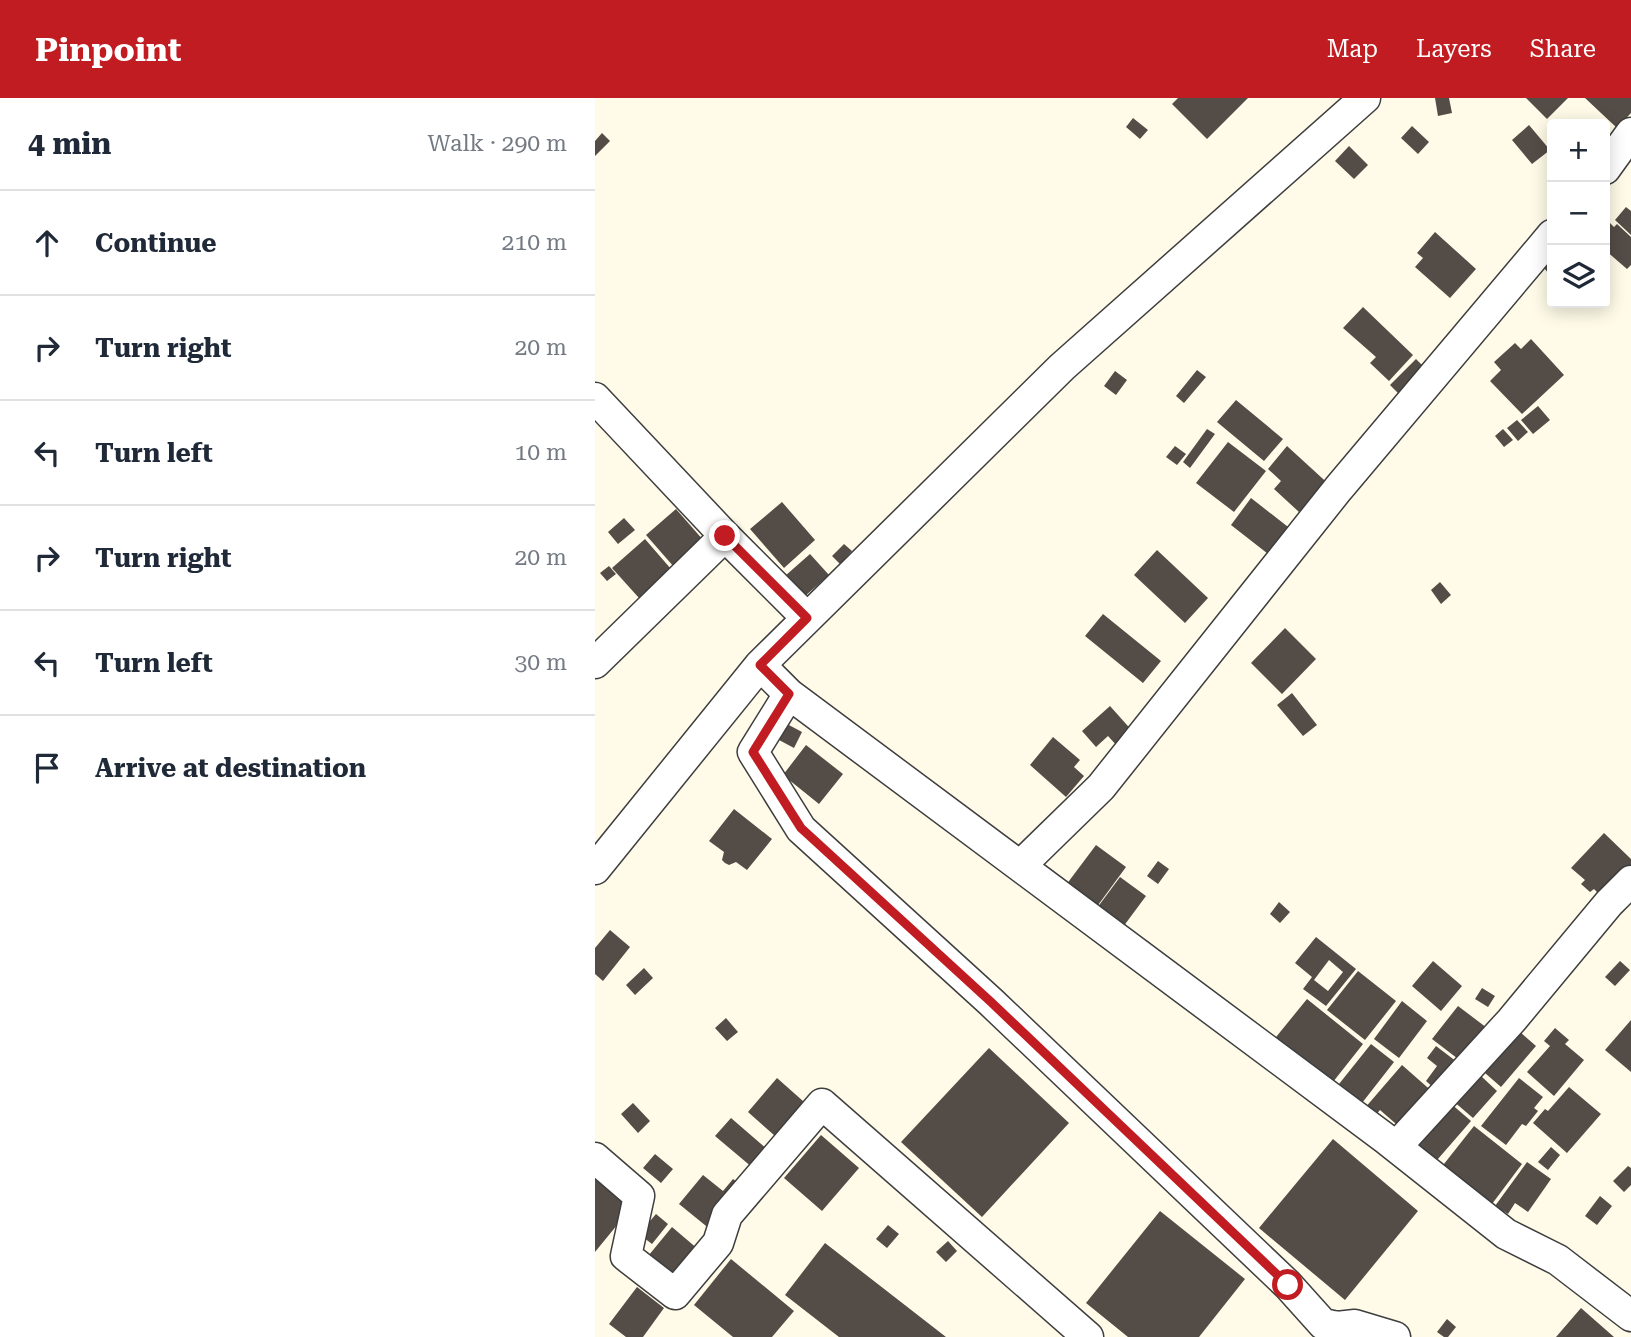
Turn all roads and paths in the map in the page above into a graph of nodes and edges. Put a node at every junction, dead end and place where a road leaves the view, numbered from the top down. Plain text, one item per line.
1 (1365, 98) edge
2 (1631, 133) edge
3 (1610, 162) edge
4 (1547, 241) edge
5 (600, 414) edge
6 (725, 536) junction
7 (807, 618) junction
8 (595, 663) edge
9 (760, 665) junction
10 (789, 694) junction
11 (1020, 866) junction
12 (595, 869) edge
13 (1631, 881) edge
14 (1396, 1147) junction
15 (595, 1158) edge
16 (1631, 1316) edge
17 (1088, 1337) edge
18 (1395, 1337) edge

1 - 7 street
2 - 3 street
4 - 11 street
5 - 6 street
6 - 7 street
6 - 8 street
7 - 9 street
9 - 10 street
9 - 12 street
10 - 11 street
10 - 18 street
11 - 14 street
13 - 14 street
14 - 16 street
15 - 17 street

